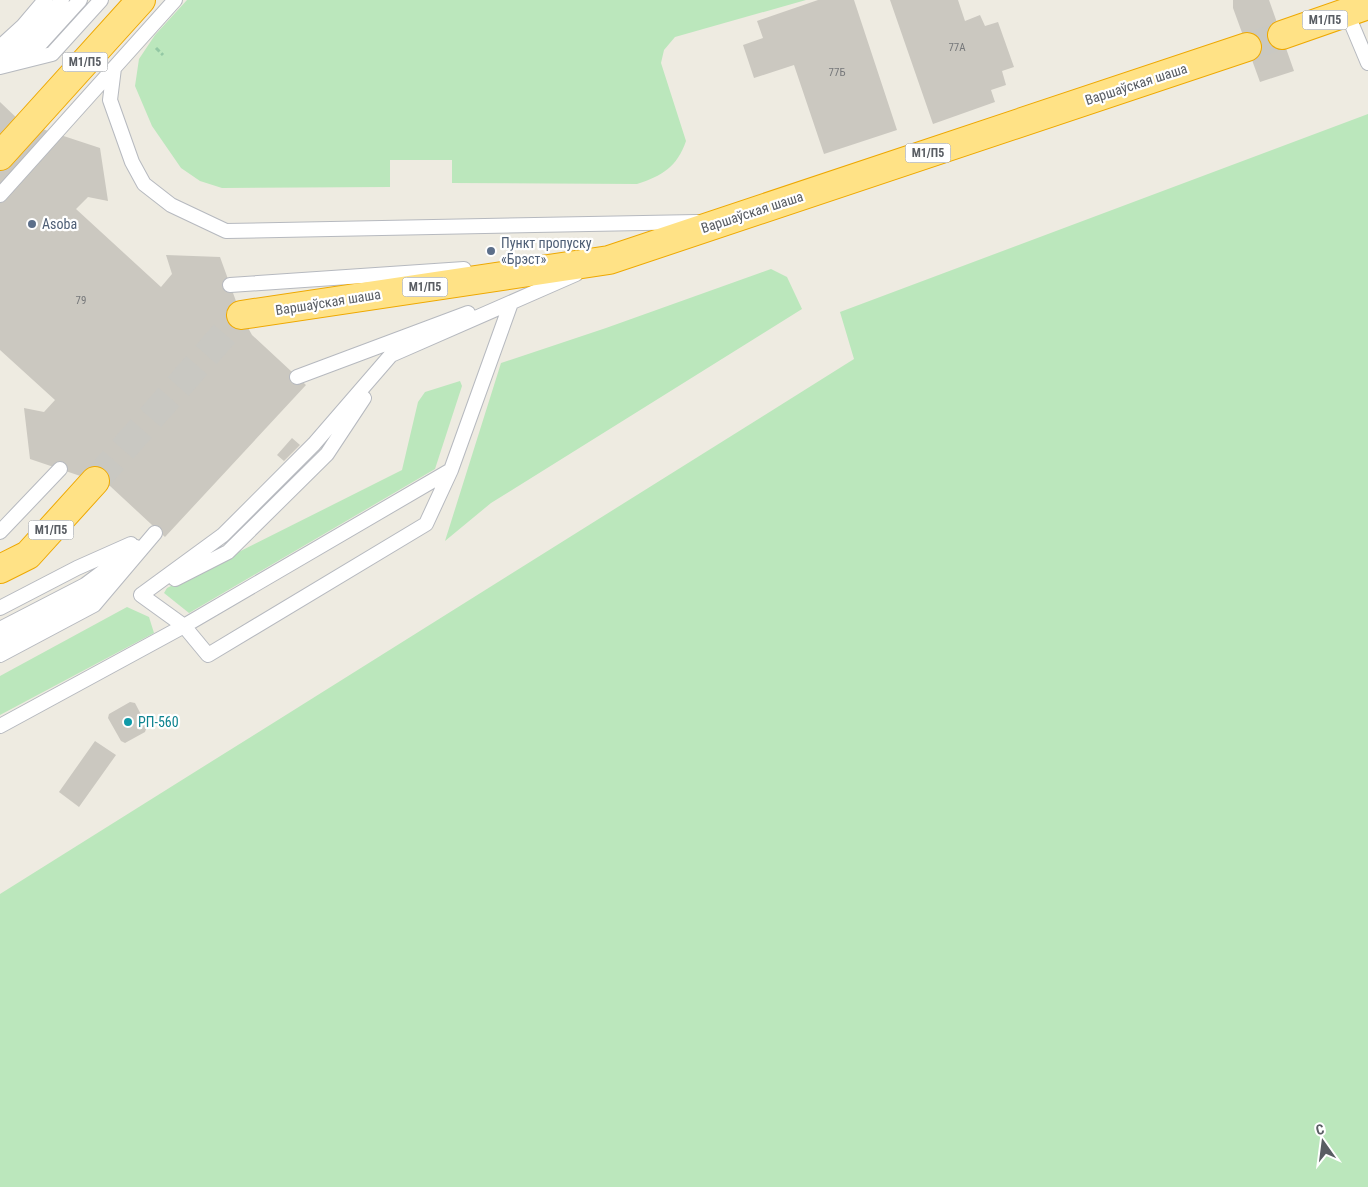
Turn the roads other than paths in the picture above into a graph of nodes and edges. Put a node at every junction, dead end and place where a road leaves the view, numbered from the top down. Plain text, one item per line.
1 (45, 0) edge
2 (62, 0) edge
3 (80, 0) edge
4 (101, 0) edge
5 (141, 0) edge
6 (175, 0) edge
7 (1355, 6) edge
8 (1282, 35) tunnel mouth
9 (0, 46) edge
10 (1247, 47) tunnel mouth
11 (0, 54) edge
12 (0, 61) edge
13 (1368, 63) edge
14 (0, 67) edge
15 (114, 68) junction
16 (0, 156) edge
17 (0, 195) edge
18 (725, 221) junction
19 (609, 260) junction
20 (230, 285) dead end
21 (511, 304) junction
22 (242, 315) tunnel mouth
23 (297, 377) dead end
24 (60, 469) dead end
25 (451, 470) junction
26 (95, 481) tunnel mouth
27 (0, 532) edge
28 (155, 533) junction
29 (0, 570) edge
30 (0, 598) edge
31 (0, 608) edge
32 (0, 619) edge
33 (184, 626) junction
34 (0, 629) edge
35 (0, 642) edge
36 (0, 655) edge
37 (0, 726) edge

1 - 9 lane
2 - 11 lane
3 - 12 lane
4 - 14 lane
5 - 16 highway, М1/П5
6 - 15 lane
7 - 8 highway, М1/П5
7 - 13 lane
10 - 18 highway, Варшаўская шаша / М1/П5
15 - 17 lane
15 - 18 lane
18 - 19 highway, Варшаўская шаша / М1/П5
19 - 20 lane
19 - 21 lane
19 - 22 highway, Варшаўская шаша / М1/П5
19 - 23 lane
21 - 25 lane
21 - 33 lane
24 - 27 lane
25 - 33 lane
25 - 33 lane
26 - 29 highway, М1/П5
28 - 30 lane
28 - 31 lane
28 - 32 lane
28 - 34 lane
28 - 35 lane
28 - 36 lane
33 - 37 lane

